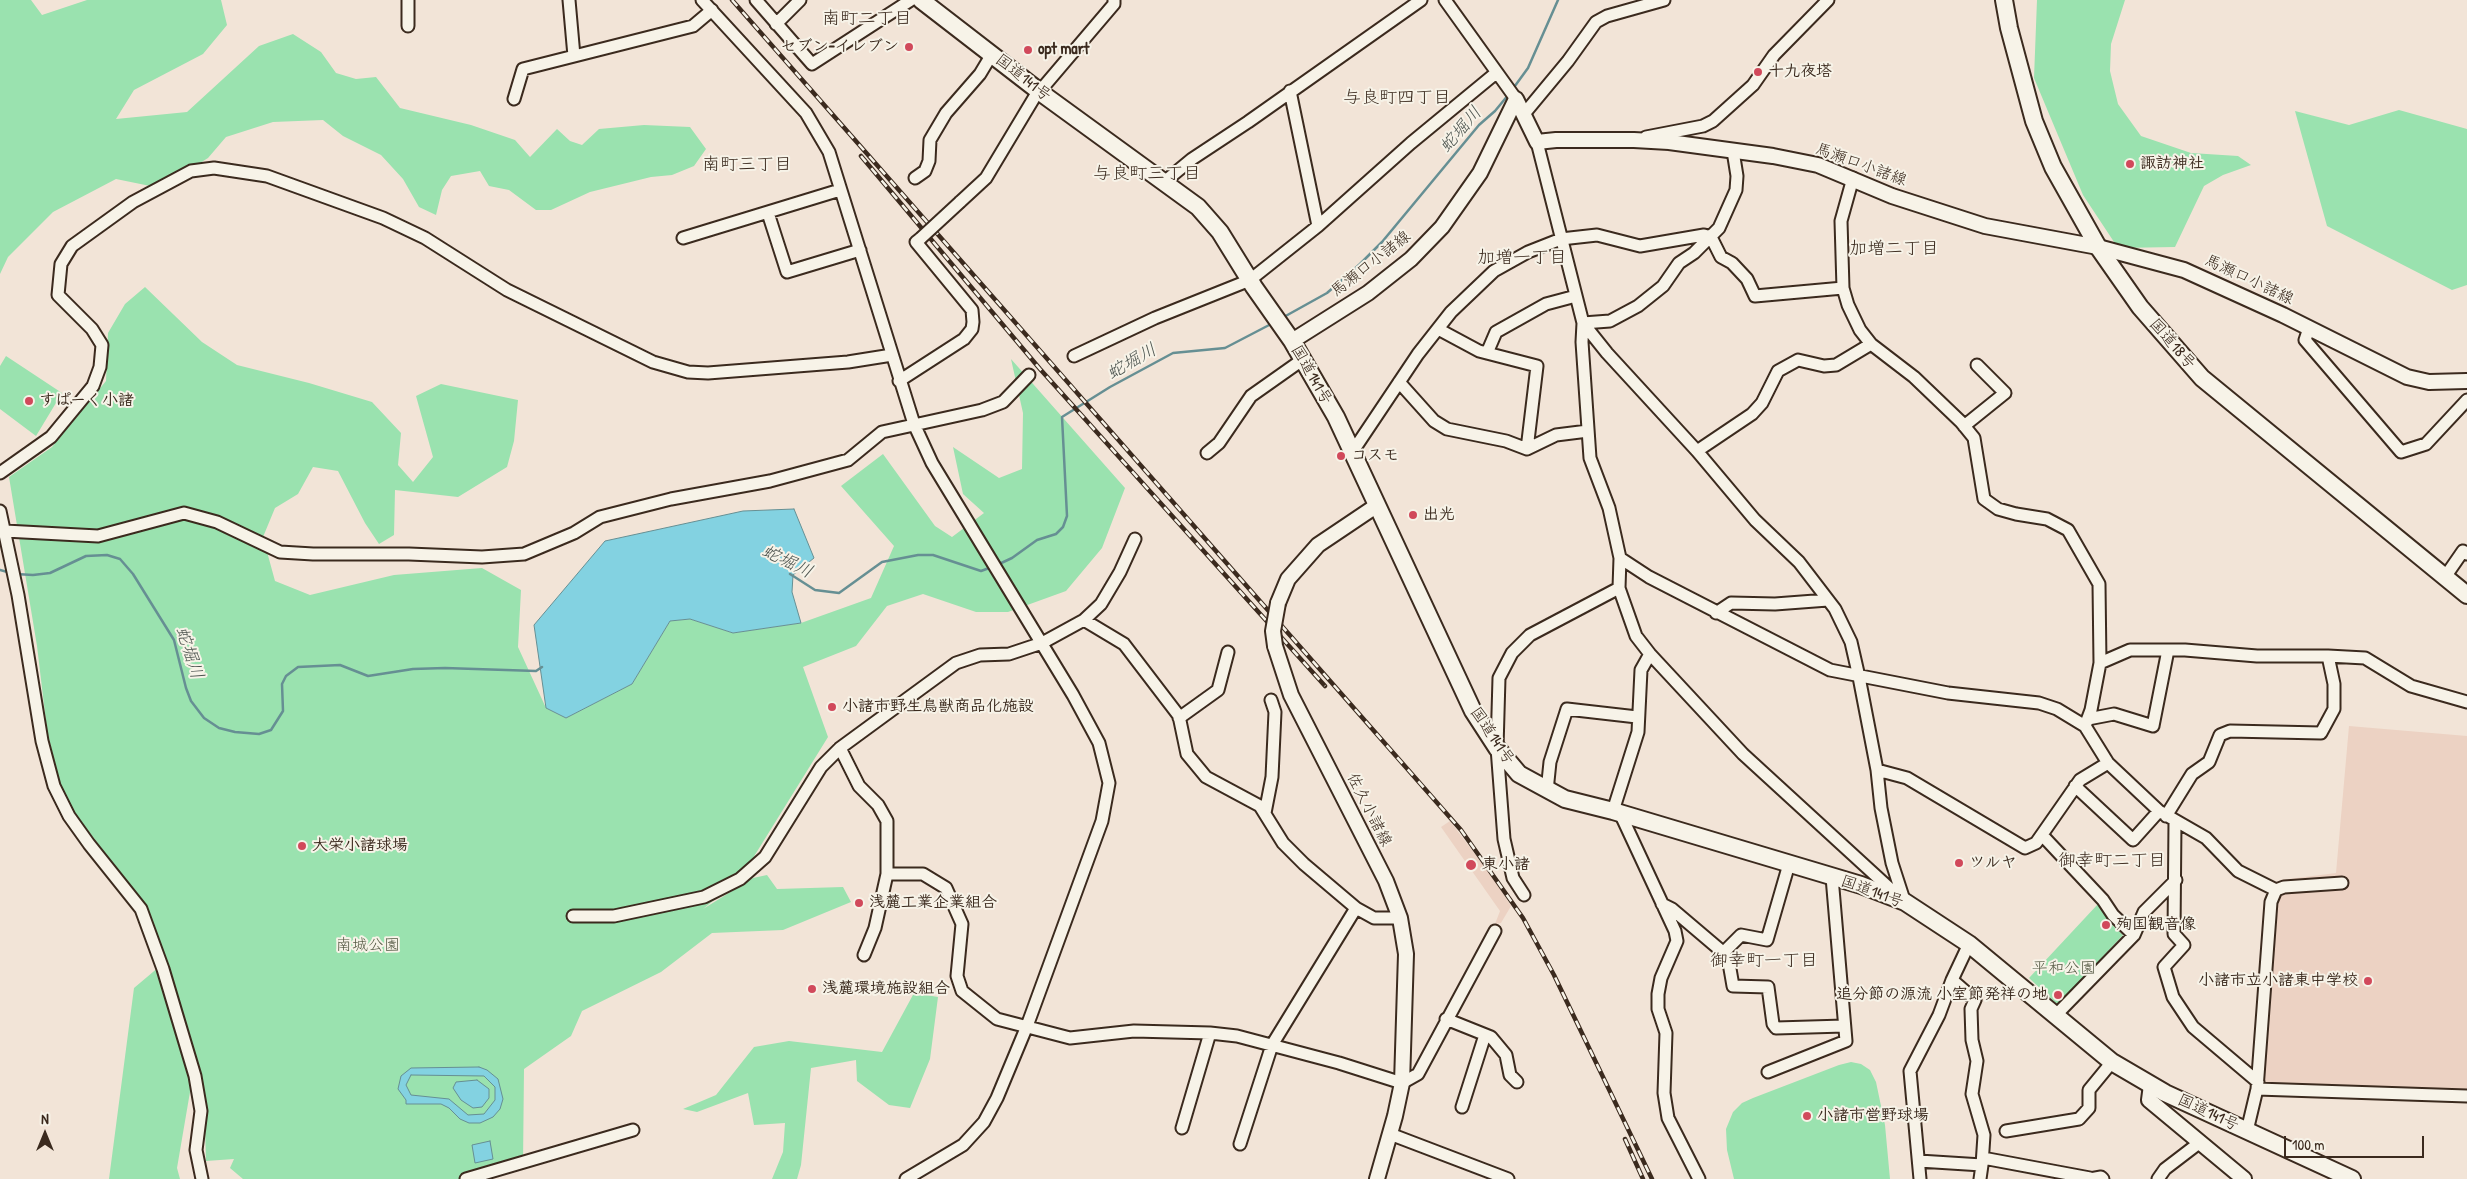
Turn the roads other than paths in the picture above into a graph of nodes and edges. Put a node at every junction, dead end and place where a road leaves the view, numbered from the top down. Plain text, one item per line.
1 (408, 0) edge
2 (569, 0) edge
3 (702, 0) edge
4 (756, 0) edge
5 (800, 0) edge
6 (911, 0) edge
7 (921, 0) edge
8 (1114, 0) edge
9 (1421, 0) edge
10 (1445, 0) edge
11 (1664, 0) edge
12 (1828, 0) edge
13 (2004, 0) edge
14 (712, 10) junction
15 (776, 24) junction
16 (408, 26) dead end
17 (992, 54) junction
18 (574, 56) junction
19 (1496, 73) junction
20 (1039, 91) junction
21 (1290, 91) junction
22 (514, 99) dead end
23 (1516, 99) junction
24 (1524, 114) junction
25 (1634, 140) junction
26 (1537, 142) junction
27 (1733, 151) junction
28 (915, 178) dead end
29 (1852, 178) junction
30 (1163, 183) junction
31 (840, 190) junction
32 (768, 213) junction
33 (1318, 226) junction
34 (1711, 237) junction
35 (683, 238) dead end
36 (1561, 239) junction
37 (2098, 247) junction
38 (860, 250) junction
39 (1250, 280) junction
40 (1843, 288) junction
41 (1576, 296) junction
42 (1583, 324) junction
43 (2309, 328) junction
44 (1438, 329) junction
45 (1292, 341) junction
46 (1871, 344) junction
47 (1487, 353) junction
48 (892, 355) junction
49 (1074, 356) dead end
50 (1302, 360) junction
51 (1977, 365) dead end
52 (1030, 375) dead end
53 (899, 381) junction
54 (2467, 381) edge
55 (1399, 382) junction
56 (2467, 400) edge
57 (914, 424) junction
58 (1964, 426) junction
59 (1588, 431) junction
60 (1527, 450) junction
61 (1697, 450) junction
62 (1353, 451) junction
63 (1207, 453) dead end
64 (0, 473) edge
65 (1376, 506) junction
66 (0, 511) edge
67 (5, 531) junction
68 (1136, 539) dead end
69 (2467, 554) edge
70 (1620, 558) junction
71 (2445, 577) junction
72 (1619, 588) junction
73 (2467, 595) edge
74 (1828, 600) junction
75 (1716, 613) junction
76 (1084, 620) junction
77 (1042, 643) junction
78 (2168, 650) junction
79 (1228, 652) dead end
80 (1650, 654) junction
81 (2328, 656) junction
82 (2100, 663) junction
83 (1859, 677) junction
84 (1271, 700) dead end
85 (2467, 702) edge
86 (1637, 717) junction
87 (1179, 718) junction
88 (2086, 723) junction
89 (840, 748) junction
90 (1497, 748) junction
91 (2108, 764) junction
92 (1878, 770) junction
93 (2075, 786) junction
94 (1547, 791) junction
95 (1617, 812) junction
96 (1265, 813) junction
97 (2167, 816) junction
98 (2042, 835) junction
99 (1789, 864) junction
100 (887, 874) junction
101 (1832, 877) junction
102 (2176, 880) junction
103 (2342, 883) dead end
104 (2276, 890) junction
105 (1524, 896) dead end
106 (1905, 902) junction
107 (1662, 904) junction
108 (1356, 908) junction
109 (573, 916) dead end
110 (1400, 918) junction
111 (1495, 931) dead end
112 (2134, 935) junction
113 (1969, 944) junction
114 (1723, 953) junction
115 (864, 955) dead end
116 (1952, 980) junction
117 (2055, 1016) junction
118 (1446, 1019) junction
119 (1027, 1026) junction
120 (1844, 1026) junction
121 (1210, 1033) junction
122 (1485, 1035) junction
123 (1272, 1045) junction
124 (2112, 1062) junction
125 (1768, 1072) dead end
126 (1517, 1082) dead end
127 (1402, 1083) junction
128 (2151, 1085) junction
129 (2258, 1086) junction
130 (2467, 1096) edge
131 (1462, 1106) dead end
132 (1182, 1128) dead end
133 (633, 1130) dead end
134 (2006, 1131) dead end
135 (2247, 1131) junction
136 (1390, 1134) junction
137 (2199, 1143) junction
138 (1240, 1144) dead end
139 (1919, 1161) junction
140 (1982, 1161) junction
141 (2090, 1178) edge
142 (202, 1179) edge
143 (466, 1179) edge
144 (908, 1179) edge
145 (1377, 1179) edge
146 (1508, 1179) edge
147 (1699, 1179) edge
148 (1920, 1179) edge
149 (1980, 1179) edge
150 (2102, 1179) edge
151 (2158, 1179) edge
152 (2244, 1179) edge
153 (2352, 1179) edge

1 - 16 street
2 - 18 street
3 - 14 street
4 - 15 street
5 - 15 street
6 - 15 street
7 - 17 highway, 国道141号
8 - 20 street
9 - 21 street
10 - 19 street
11 - 24 street
12 - 25 street
13 - 37 highway, 国道18号
14 - 18 street
14 - 31 street
17 - 20 highway, 国道141号
17 - 28 street
18 - 22 street
19 - 23 street
19 - 33 street
20 - 30 highway, 国道141号
20 - 53 street, bridge
21 - 30 street
21 - 33 street
23 - 24 main road
23 - 45 main road, 馬瀬口小諸線
24 - 26 main road
25 - 26 main road, 馬瀬口小諸線
25 - 27 main road, 馬瀬口小諸線
26 - 36 street
27 - 29 main road, 馬瀬口小諸線
27 - 34 street
29 - 37 main road, 馬瀬口小諸線
29 - 40 street
30 - 39 highway, 国道141号
31 - 32 street
31 - 38 street
32 - 35 street
32 - 38 street
33 - 39 street
34 - 36 street
34 - 40 street
34 - 42 street
36 - 41 street
36 - 44 street
37 - 43 main road, 馬瀬口小諸線
37 - 71 highway, 国道18号
38 - 48 street
39 - 45 highway, 国道141号
39 - 49 street
40 - 46 street
41 - 42 street
41 - 47 street
42 - 59 street
42 - 61 street
43 - 54 main road, 馬瀬口小諸線
43 - 56 street
44 - 47 street
44 - 55 street
45 - 50 highway, 国道141号
46 - 58 street
46 - 61 street
47 - 60 street
48 - 53 street
48 - 64 street
50 - 62 highway, 国道141号
50 - 63 street
51 - 58 street
52 - 57 street
53 - 57 street
55 - 60 street
55 - 62 street
57 - 67 street
57 - 77 street
58 - 82 street
59 - 60 street
59 - 70 street
61 - 74 street
62 - 65 highway, 国道141号
65 - 90 highway, 国道141号
65 - 110 main road, 佐久小諸線, bridge
66 - 67 street
67 - 142 street
68 - 76 street
69 - 71 street
70 - 72 street
70 - 75 street
71 - 73 highway, 国道18号
72 - 80 street
72 - 90 street
74 - 75 street
74 - 83 street
75 - 83 street
76 - 77 street
76 - 87 street
77 - 89 street
77 - 119 street
78 - 81 street
78 - 82 street
78 - 88 street
79 - 87 street
80 - 86 street
80 - 106 street
81 - 85 street
81 - 97 street
82 - 88 street
83 - 88 street
83 - 92 street
84 - 96 street
86 - 94 street
86 - 95 street
87 - 96 street
88 - 91 street
89 - 100 street
89 - 109 street
90 - 94 highway, 国道141号
90 - 105 street
91 - 93 street
91 - 97 street
92 - 98 street
92 - 106 street
93 - 97 street
93 - 98 street
94 - 95 highway, 国道141号
95 - 99 highway, 国道141号
95 - 107 street
96 - 108 street
97 - 102 street
97 - 104 street
98 - 112 street
99 - 101 highway, 国道141号
99 - 114 street
100 - 115 street
100 - 119 street
101 - 106 highway, 国道141号
101 - 120 street
102 - 112 street
102 - 129 street
103 - 104 street
104 - 129 street
106 - 113 highway, 国道141号
107 - 114 street
107 - 147 street
108 - 110 street
108 - 123 street
110 - 127 main road, 佐久小諸線
111 - 118 street
112 - 117 street
113 - 116 street
113 - 117 highway, 国道141号
114 - 120 street
116 - 139 street
116 - 140 street
117 - 124 highway, 国道141号
118 - 122 street
118 - 127 street
119 - 121 street
119 - 144 street
120 - 125 street
121 - 123 street
121 - 132 street
122 - 126 street
122 - 131 street
123 - 127 street
123 - 138 street
124 - 128 highway, 国道141号
124 - 134 street
127 - 136 main road, 佐久小諸線
128 - 135 highway, 国道141号
128 - 137 main road
129 - 130 street
129 - 135 street
133 - 143 street
135 - 153 highway, 国道141号
136 - 145 main road, 佐久小諸線
136 - 146 street
137 - 151 street
137 - 152 main road
139 - 140 street
139 - 148 street
140 - 141 street
140 - 149 street
141 - 150 street

